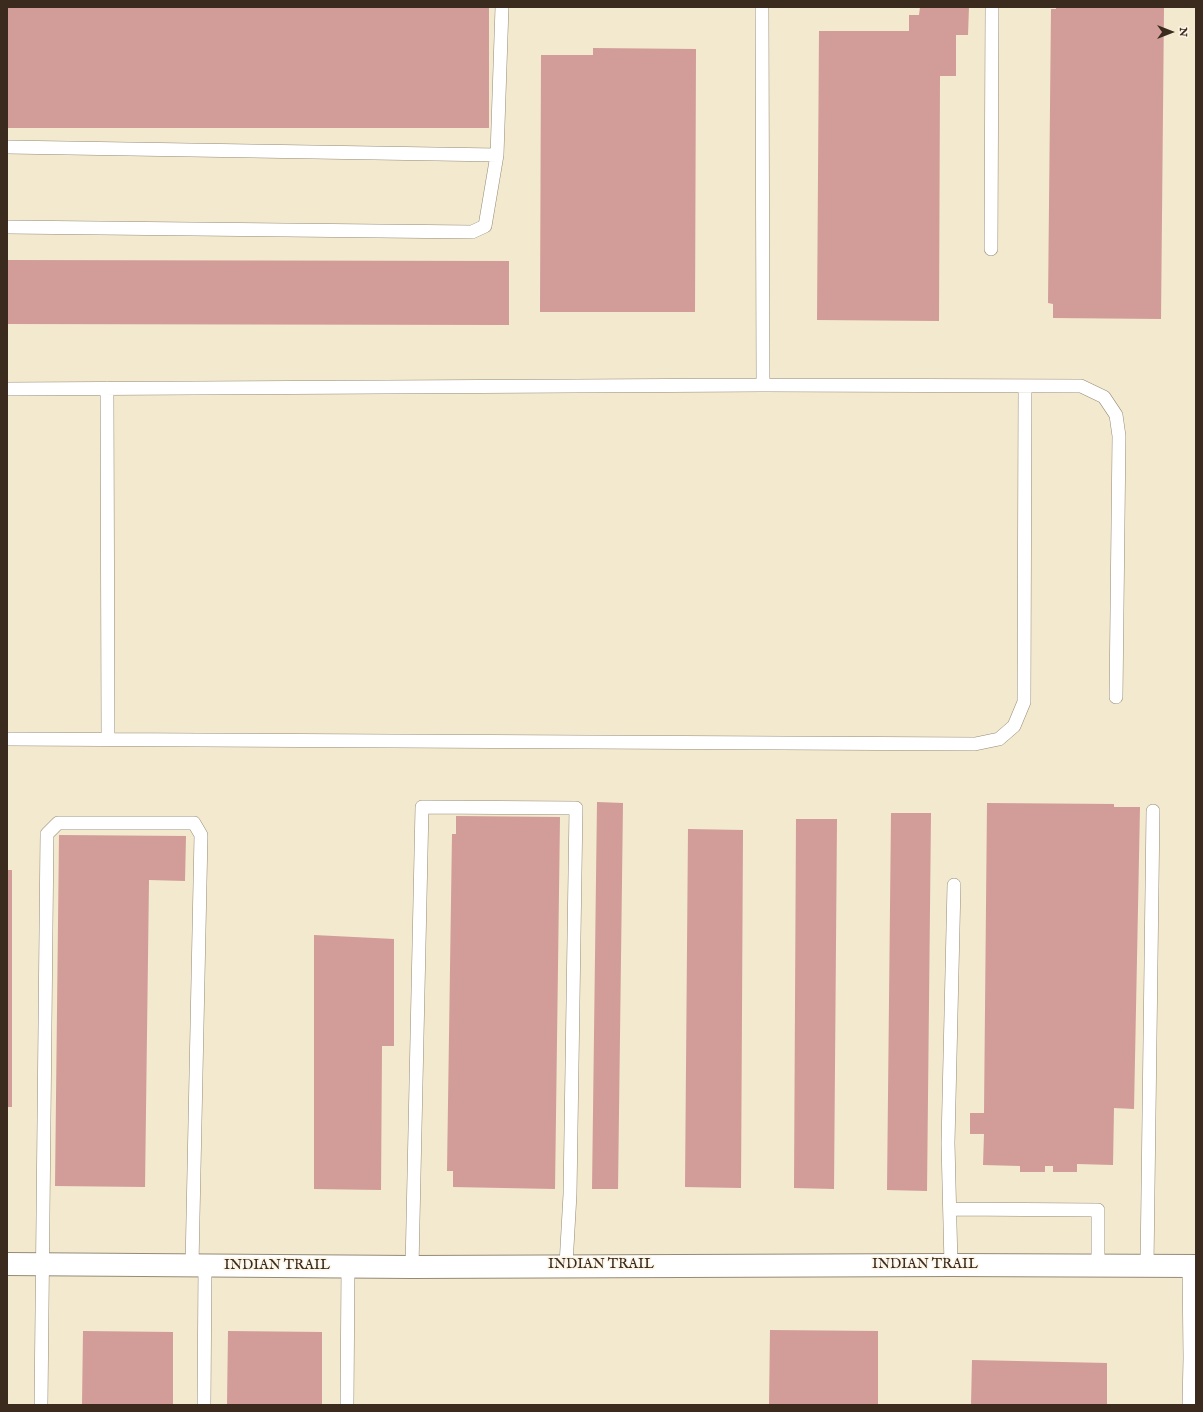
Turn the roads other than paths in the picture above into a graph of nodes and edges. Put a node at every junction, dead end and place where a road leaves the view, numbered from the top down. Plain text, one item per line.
1 (502, 7) edge
2 (762, 7) edge
3 (992, 7) edge
4 (7, 147) edge
5 (497, 155) junction
6 (7, 227) edge
7 (991, 249) dead end
8 (763, 385) junction
9 (1025, 386) junction
10 (107, 388) junction
11 (7, 389) edge
12 (1116, 697) dead end
13 (7, 739) edge
14 (108, 739) junction
15 (1153, 811) dead end
16 (954, 885) dead end
17 (950, 1209) junction
18 (7, 1264) edge
19 (42, 1264) junction
20 (198, 1265) junction
21 (566, 1265) junction
22 (951, 1265) junction
23 (1098, 1265) junction
24 (348, 1266) junction
25 (1147, 1266) junction
26 (1192, 1266) edge
27 (412, 1267) junction
28 (41, 1405) edge
29 (204, 1405) edge
30 (347, 1405) edge
31 (1189, 1405) edge

1 - 5 lane
2 - 8 lane
3 - 7 lane
4 - 5 lane
5 - 6 lane
8 - 9 lane
8 - 10 lane
9 - 12 lane
9 - 14 lane
10 - 11 lane
10 - 14 lane
13 - 14 lane
15 - 25 lane
16 - 17 lane
17 - 22 lane
17 - 23 lane
18 - 19 street, INDIAN TRAIL
19 - 20 street, INDIAN TRAIL
19 - 20 lane
19 - 28 lane
20 - 24 street, INDIAN TRAIL
20 - 29 lane
21 - 22 street, INDIAN TRAIL
21 - 27 street, INDIAN TRAIL
21 - 27 lane
22 - 23 street, INDIAN TRAIL
23 - 25 street, INDIAN TRAIL
24 - 27 street, INDIAN TRAIL
24 - 30 lane
25 - 26 street, INDIAN TRAIL
26 - 31 lane

